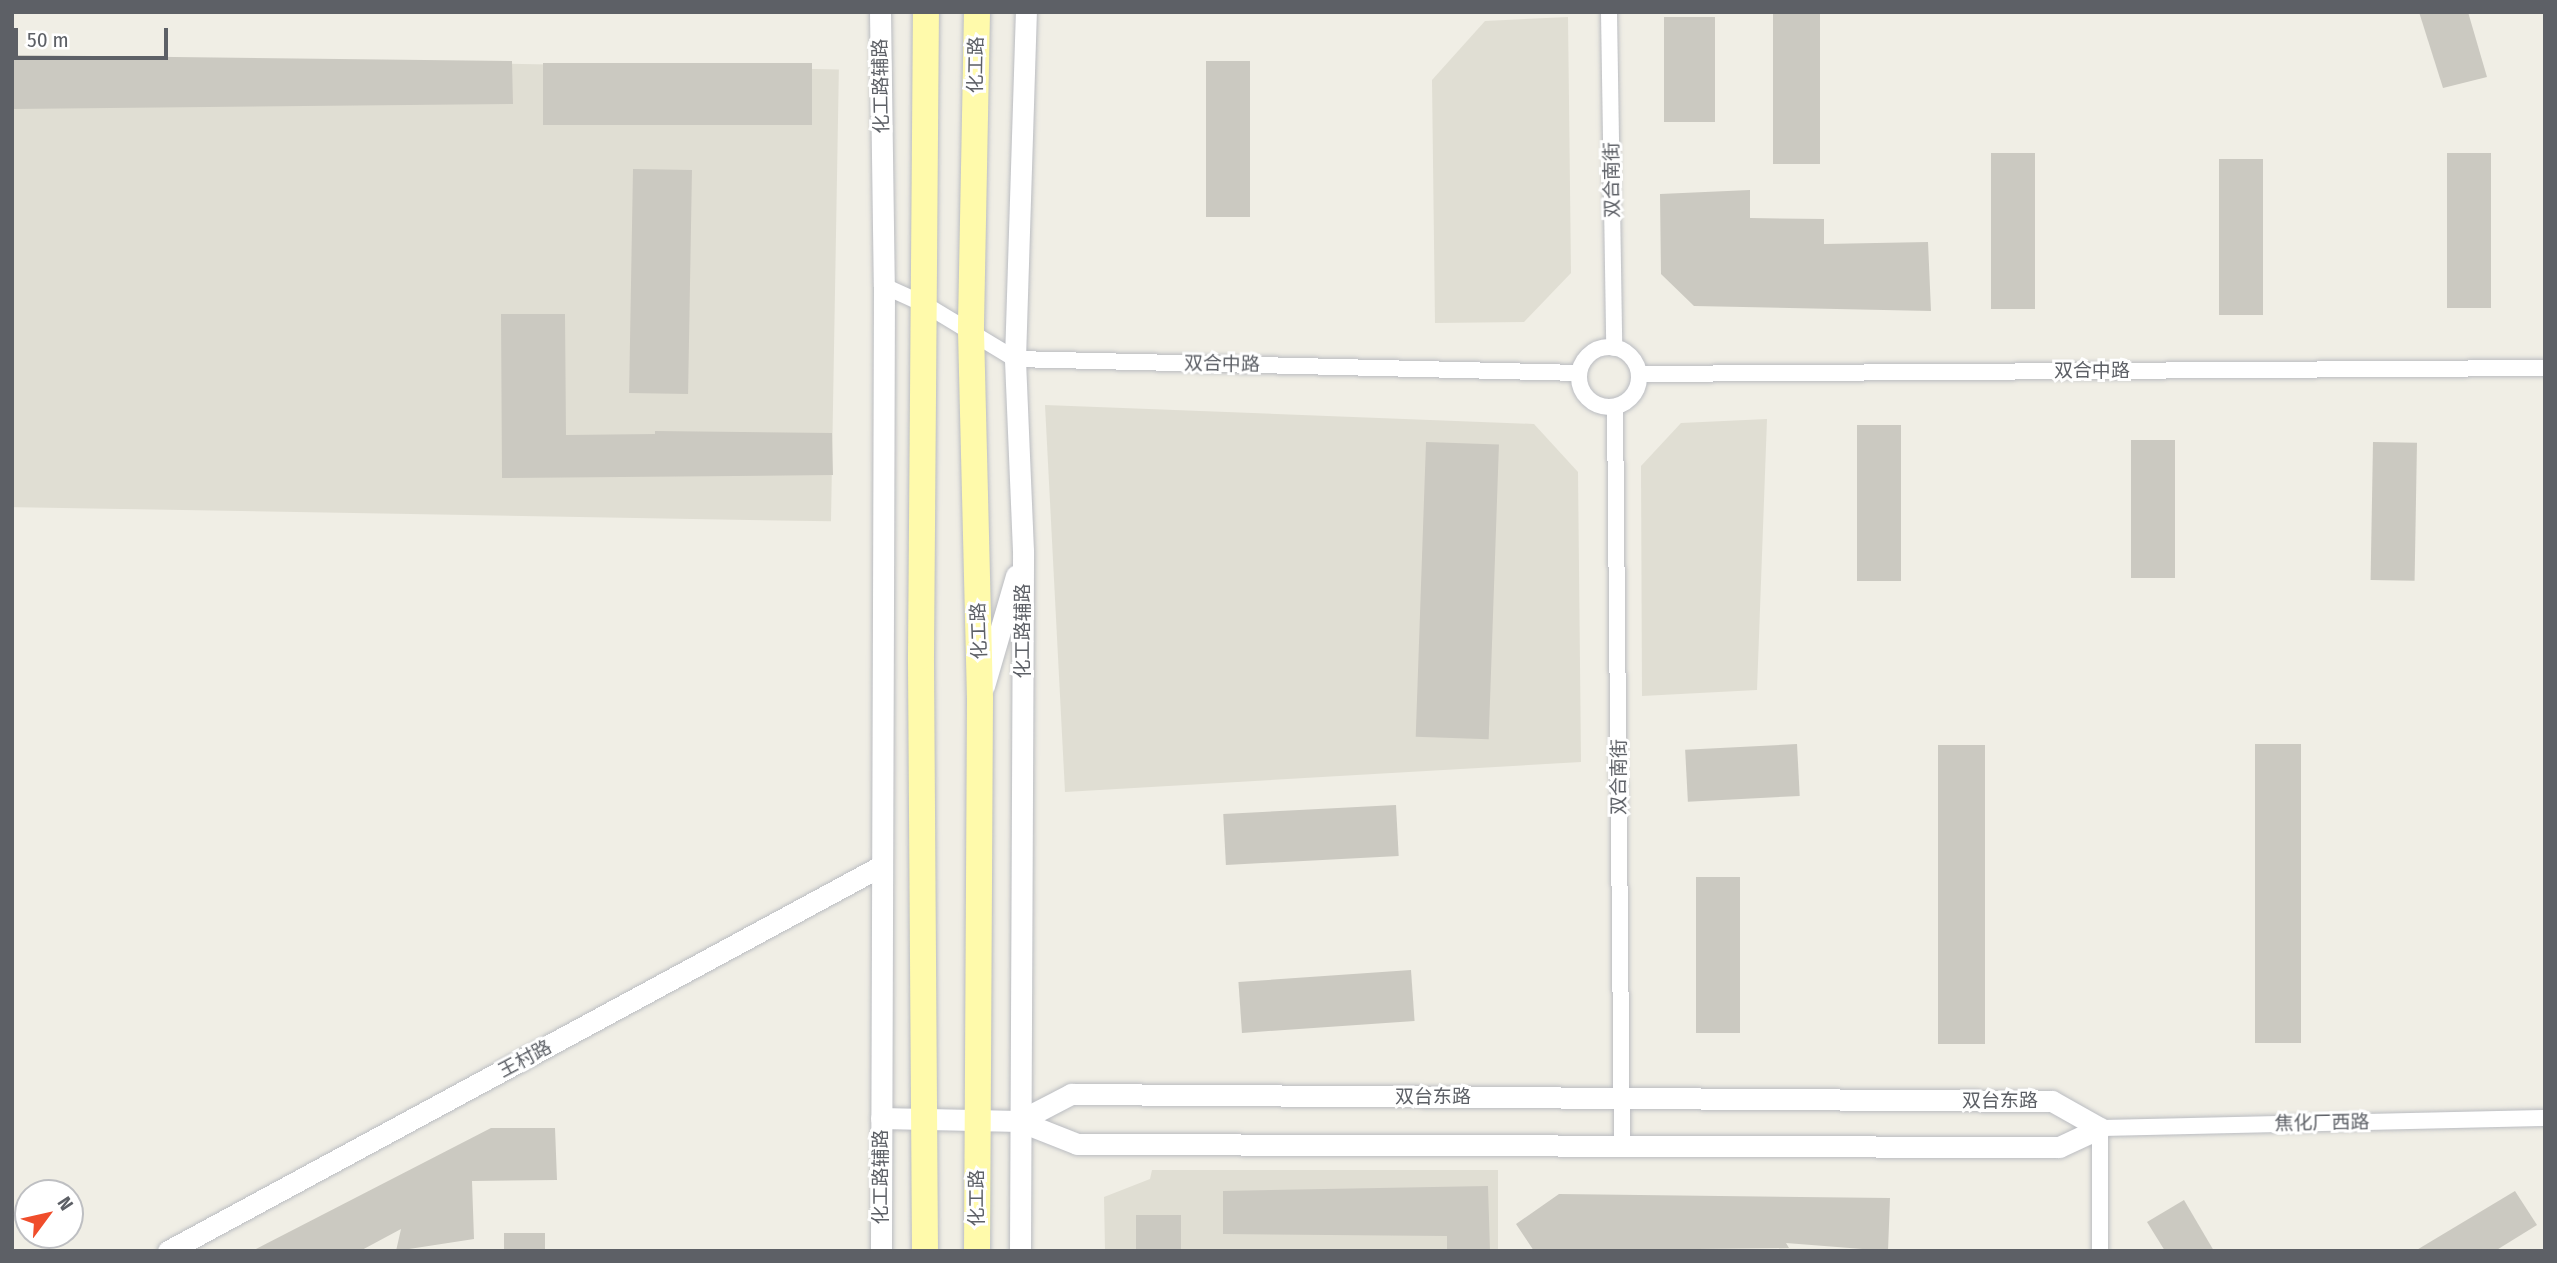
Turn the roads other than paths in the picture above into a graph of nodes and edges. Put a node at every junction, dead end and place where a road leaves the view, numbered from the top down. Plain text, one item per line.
1 (880, 12) edge
2 (926, 12) edge
3 (977, 12) edge
4 (1026, 12) edge
5 (1609, 12) edge
6 (884, 286) junction
7 (926, 305) junction
8 (971, 331) junction
9 (1614, 348) junction
10 (1015, 359) junction
11 (2545, 368) edge
12 (1579, 373) junction
13 (1639, 374) junction
14 (1615, 407) junction
15 (1023, 551) junction
16 (980, 698) junction
17 (881, 866) junction
18 (1621, 1098) junction
19 (881, 1118) junction
20 (923, 1118) junction
21 (2545, 1118) edge
22 (977, 1120) junction
23 (1019, 1121) junction
24 (2100, 1128) junction
25 (1622, 1147) junction
26 (168, 1251) edge
27 (881, 1251) edge
28 (925, 1251) edge
29 (977, 1251) edge
30 (1020, 1251) edge
31 (2100, 1251) edge

1 - 6 street, 化工路辅路
2 - 7 main road
3 - 8 main road, 化工路
4 - 10 street, 化工路辅路
5 - 9 street, 双合南街
6 - 7 street
6 - 17 street, 化工路辅路
7 - 8 street
7 - 20 main road
8 - 10 street
8 - 16 main road, 化工路
9 - 12 street
9 - 13 street
10 - 12 street, 双合中路
10 - 15 street, 化工路辅路
11 - 13 street, 双合中路
12 - 14 street
13 - 14 street
14 - 18 street, 双合南街
15 - 16 street
15 - 23 street, 化工路辅路
16 - 22 main road, 化工路
17 - 19 street, 化工路辅路
17 - 26 street, 王村路
18 - 23 street, 双台东路
18 - 24 street, 双台东路
18 - 25 street, 双合南街
19 - 20 street
19 - 27 street, 化工路辅路
20 - 22 street
20 - 28 main road
21 - 24 street, 焦化厂西路
22 - 23 street
22 - 29 main road, 化工路
23 - 25 street
23 - 30 street, 化工路辅路
24 - 25 street
24 - 31 street

